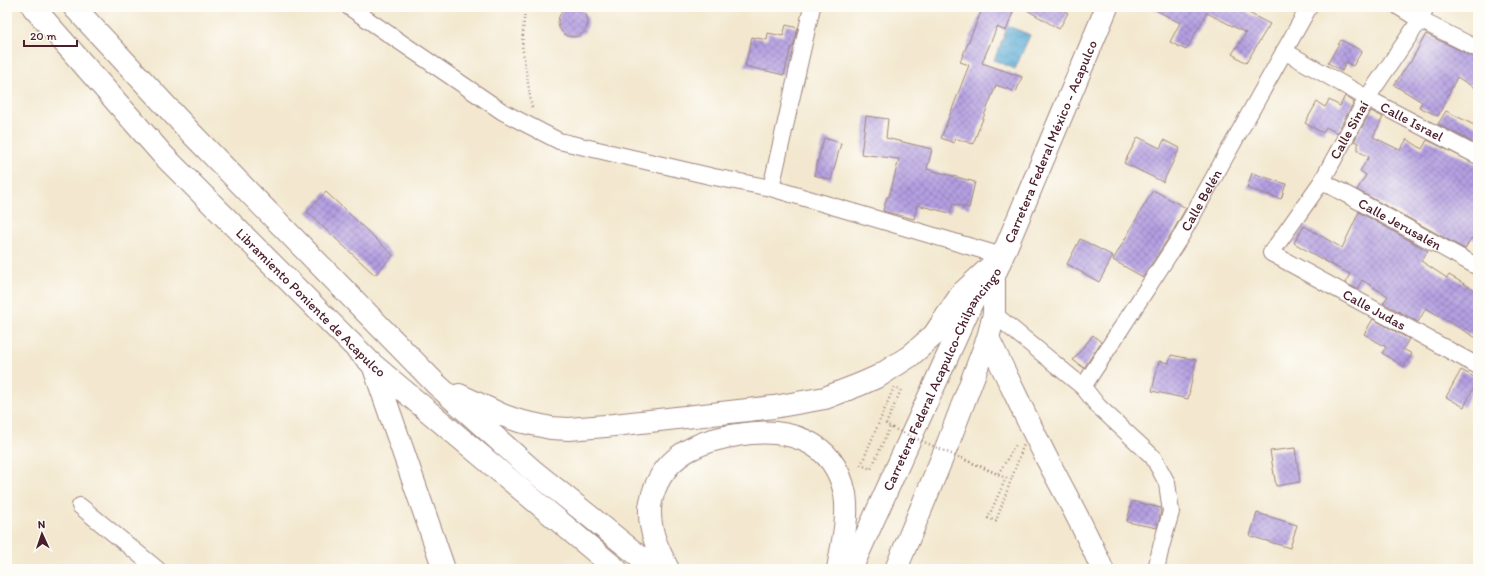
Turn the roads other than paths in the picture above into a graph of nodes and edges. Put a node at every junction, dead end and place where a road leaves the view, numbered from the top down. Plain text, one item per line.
1 (33, 7) edge
2 (74, 7) edge
3 (348, 7) edge
4 (812, 7) edge
5 (1107, 7) edge
6 (1309, 7) edge
7 (1399, 7) edge
8 (1423, 13) edge
9 (1478, 49) edge
10 (1284, 51) junction
11 (1367, 98) junction
12 (1478, 156) edge
13 (1322, 180) junction
14 (771, 188) junction
15 (1271, 252) joint
16 (1002, 256) junction
17 (1478, 267) edge
18 (994, 276) junction
19 (994, 314) junction
20 (988, 338) junction
21 (372, 364) junction
22 (1478, 366) edge
23 (436, 384) junction
24 (1082, 387) junction
25 (80, 506) dead end
26 (157, 569) edge
27 (444, 569) edge
28 (616, 569) edge
29 (655, 569) edge
30 (668, 569) edge
31 (838, 569) edge
32 (851, 569) edge
33 (896, 569) edge
34 (1102, 569) edge
35 (1158, 569) edge

1 - 21 main road, Libramiento Poniente de Acapulco
2 - 23 main road
3 - 14 street
4 - 14 street
5 - 16 main road, Carretera Federal México - Acapulco
6 - 10 street, Calle Belén
7 - 8 street
8 - 9 street
8 - 11 street, Calle Sinaí
10 - 11 street, Calle Israel
10 - 24 street, Calle Belén
11 - 12 street, Calle Israel
11 - 13 street, Calle Sinaí
13 - 15 street, Calle Sinaí
13 - 17 street, Calle Jerusalén
14 - 16 street
15 - 22 street, Calle Judas
16 - 18 main road, Carretera Federal México - Acapulco
16 - 23 main road
18 - 19 main road, Carretera Federal Acapulco-Chilpancingo
18 - 32 main road, Carretera Federal Acapulco-Chilpancingo
19 - 20 main road, Carretera Federal Acapulco-Chilpancingo
19 - 24 street
20 - 33 main road, Carretera Federal Acapulco-Chilpancingo
20 - 34 main road
21 - 27 main road
21 - 28 main road, Libramiento Poniente de Acapulco
23 - 29 main road
24 - 35 street
25 - 26 street
30 - 31 main road

